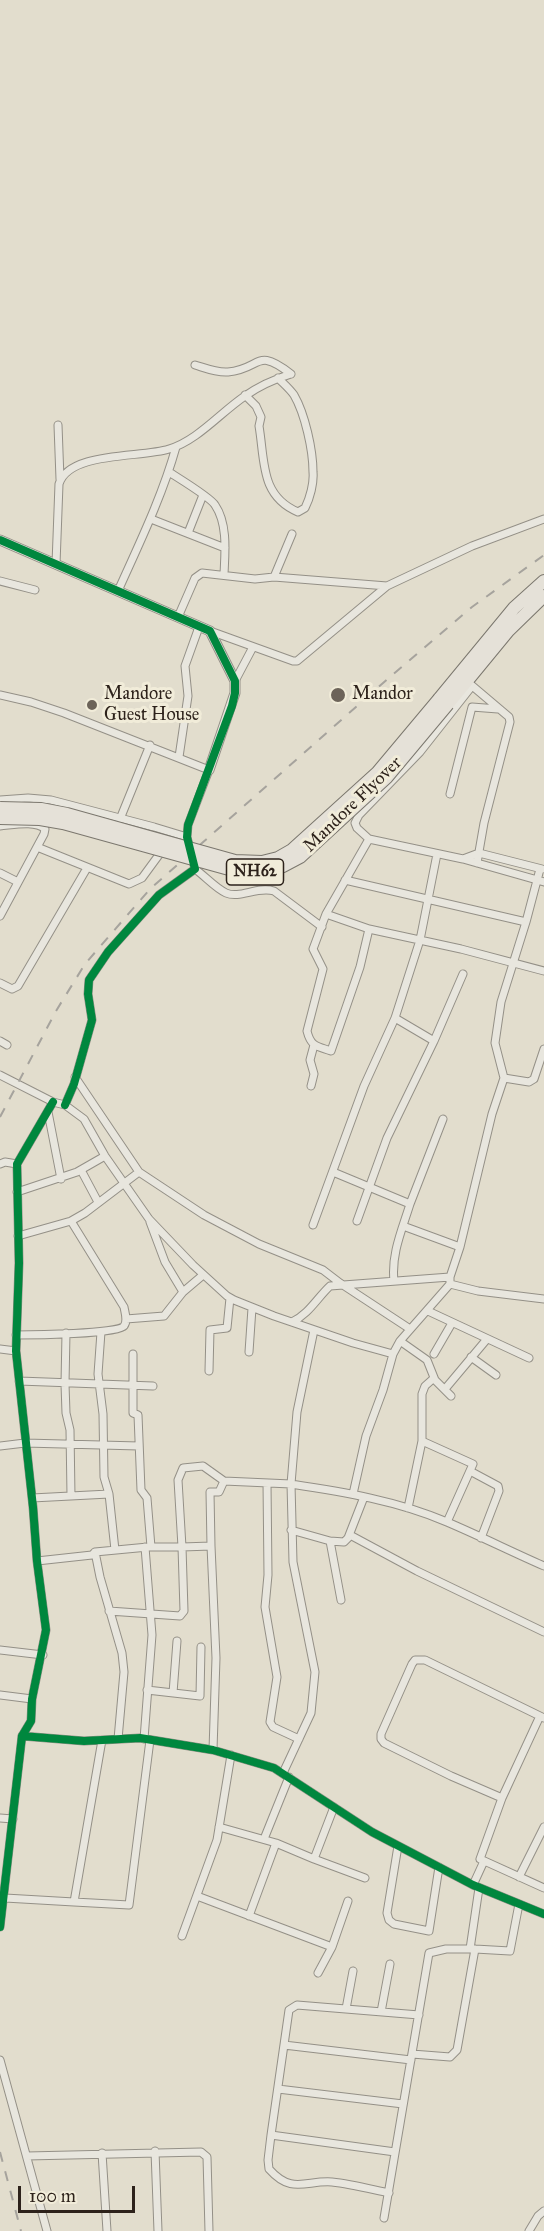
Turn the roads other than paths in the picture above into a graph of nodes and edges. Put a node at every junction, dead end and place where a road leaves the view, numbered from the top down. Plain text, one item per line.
1 (195, 365) dead end
2 (278, 378) junction
3 (245, 395) junction
4 (58, 425) dead end
5 (176, 447) junction
6 (169, 472) junction
7 (60, 479) junction
8 (203, 495) junction
9 (150, 519) junction
10 (544, 519) edge
11 (188, 533) junction
12 (292, 534) dead end
13 (0, 540) edge
14 (225, 548) junction
15 (56, 564) junction
16 (224, 574) junction
17 (274, 577) junction
18 (0, 580) edge
19 (544, 581) edge
20 (387, 586) junction
21 (35, 590) dead end
22 (118, 591) junction
23 (544, 596) edge
24 (178, 616) junction
25 (199, 627) junction
26 (210, 631) junction
27 (253, 647) junction
28 (466, 680) junction
29 (235, 681) junction
30 (0, 695) edge
31 (443, 701) junction
32 (500, 710) junction
33 (150, 745) junction
34 (179, 757) junction
35 (209, 770) junction
36 (450, 794) dead end
37 (0, 800) edge
38 (0, 808) edge
39 (0, 818) edge
40 (120, 819) junction
41 (0, 826) edge
42 (175, 834) junction
43 (187, 837) junction
44 (369, 839) junction
45 (37, 848) junction
46 (478, 853) junction
47 (437, 854) junction
48 (463, 859) junction
49 (477, 863) junction
50 (87, 868) junction
51 (195, 869) junction
52 (542, 869) edge
53 (0, 873) edge
54 (345, 880) junction
55 (540, 881) edge
56 (18, 882) junction
57 (429, 898) junction
58 (326, 914) junction
59 (0, 916) edge
60 (526, 922) junction
61 (321, 927) junction
62 (369, 929) junction
63 (420, 940) junction
64 (513, 962) junction
65 (544, 971) edge
66 (463, 974) dead end
67 (0, 983) edge
68 (395, 1018) junction
69 (434, 1041) junction
70 (314, 1045) junction
71 (544, 1049) edge
72 (0, 1075) edge
73 (504, 1078) junction
74 (75, 1081) junction
75 (311, 1086) dead end
76 (53, 1102) junction
77 (66, 1102) junction
78 (48, 1112) junction
79 (443, 1119) dead end
80 (105, 1156) junction
81 (0, 1164) edge
82 (17, 1164) junction
83 (81, 1170) junction
84 (139, 1172) junction
85 (333, 1172) junction
86 (61, 1179) junction
87 (126, 1183) junction
88 (370, 1187) junction
89 (18, 1192) junction
90 (98, 1202) junction
91 (410, 1204) junction
92 (149, 1219) junction
93 (71, 1221) junction
94 (357, 1221) dead end
95 (313, 1225) dead end
96 (403, 1226) junction
97 (18, 1236) junction
98 (460, 1247) junction
99 (203, 1275) junction
100 (394, 1278) junction
101 (450, 1278) junction
102 (338, 1281) junction
103 (183, 1292) junction
104 (230, 1298) junction
105 (544, 1299) edge
106 (252, 1308) junction
107 (428, 1311) junction
108 (126, 1318) junction
109 (292, 1322) junction
110 (452, 1323) junction
111 (410, 1329) junction
112 (314, 1330) junction
113 (101, 1332) junction
114 (66, 1333) junction
115 (16, 1335) junction
116 (487, 1339) junction
117 (400, 1341) junction
118 (0, 1349) edge
119 (16, 1351) junction
120 (249, 1352) dead end
121 (133, 1354) dead end
122 (393, 1354) junction
123 (434, 1354) dead end
124 (471, 1357) junction
125 (529, 1358) dead end
126 (209, 1371) dead end
127 (496, 1375) dead end
128 (434, 1378) junction
129 (19, 1381) junction
130 (65, 1384) junction
131 (99, 1385) junction
132 (133, 1385) junction
133 (153, 1386) dead end
134 (445, 1389) junction
135 (451, 1396) dead end
136 (422, 1441) junction
137 (25, 1443) junction
138 (70, 1444) junction
139 (103, 1444) junction
140 (0, 1446) edge
141 (139, 1446) junction
142 (470, 1471) junction
143 (224, 1481) junction
144 (267, 1483) junction
145 (291, 1484) junction
146 (109, 1494) junction
147 (353, 1494) junction
148 (71, 1496) junction
149 (364, 1497) junction
150 (32, 1498) junction
151 (408, 1508) junction
152 (447, 1522) junction
153 (291, 1530) junction
154 (350, 1535) junction
155 (481, 1538) junction
156 (330, 1541) junction
157 (210, 1546) junction
158 (148, 1547) junction
159 (182, 1547) junction
160 (115, 1550) junction
161 (95, 1552) junction
162 (37, 1561) junction
163 (544, 1566) edge
164 (341, 1600) dead end
165 (109, 1611) junction
166 (150, 1614) junction
167 (544, 1632) edge
168 (177, 1641) dead end
169 (201, 1647) dead end
170 (0, 1650) edge
171 (42, 1655) junction
172 (147, 1690) junction
173 (173, 1693) junction
174 (0, 1695) edge
175 (32, 1699) junction
176 (542, 1717) edge
177 (22, 1736) junction
178 (118, 1739) junction
179 (147, 1739) junction
180 (299, 1739) junction
181 (102, 1740) junction
182 (213, 1750) junction
183 (231, 1755) junction
184 (286, 1775) junction
185 (502, 1798) junction
186 (334, 1807) junction
187 (0, 1818) edge
188 (13, 1818) junction
189 (219, 1827) junction
190 (544, 1827) edge
191 (264, 1839) junction
192 (276, 1842) junction
193 (398, 1846) junction
194 (4, 1852) edge
195 (314, 1859) junction
196 (484, 1861) junction
197 (439, 1867) junction
198 (519, 1876) junction
199 (365, 1878) dead end
200 (476, 1886) junction
201 (544, 1888) edge
202 (196, 1896) junction
203 (5, 1898) junction
204 (348, 1901) dead end
205 (74, 1902) junction
206 (519, 1904) junction
207 (544, 1914) edge
208 (249, 1916) junction
209 (0, 1927) edge
210 (182, 1936) dead end
211 (332, 1947) junction
212 (473, 1949) junction
213 (390, 1964) dead end
214 (353, 1971) dead end
215 (318, 1974) dead end
216 (346, 2009) junction
217 (381, 2012) junction
218 (418, 2014) junction
219 (284, 2045) junction
220 (412, 2057) junction
221 (0, 2060) edge
222 (278, 2090) junction
223 (403, 2104) junction
224 (271, 2135) junction
225 (155, 2151) junction
226 (395, 2151) junction
227 (102, 2153) junction
228 (27, 2156) junction
229 (389, 2193) junction
230 (544, 2211) edge
231 (384, 2218) dead end
232 (46, 2231) edge
233 (106, 2231) edge
234 (158, 2231) edge
235 (209, 2231) edge
236 (529, 2231) edge

1 - 2 street
2 - 3 street
2 - 3 street
3 - 5 street
4 - 7 street
5 - 6 street
5 - 7 street
6 - 8 street
6 - 9 street
7 - 15 street
8 - 11 street
8 - 14 street
9 - 11 street
9 - 22 street
10 - 20 street
11 - 14 street
12 - 17 street
13 - 15 street
14 - 16 street
15 - 22 street
16 - 17 street
16 - 24 street
17 - 20 street
18 - 21 street
19 - 28 highway, NH62
20 - 27 street
22 - 24 street
23 - 28 highway, NH62
24 - 25 street
25 - 26 street
25 - 34 street
26 - 27 street
26 - 29 street
27 - 29 street
28 - 31 highway, Mandore Flyover / NH62
28 - 32 street
28 - 44 street
29 - 35 street
30 - 33 street
31 - 38 highway, Mandore Flyover / NH62, bridge
31 - 39 highway, Mandore Flyover / NH62, bridge
32 - 36 street
32 - 46 street
33 - 34 street
33 - 40 street
34 - 35 street
35 - 43 street
37 - 40 street
40 - 42 street
41 - 45 street
42 - 43 street
42 - 50 street
43 - 51 street
44 - 47 street
44 - 54 street
45 - 50 street
45 - 56 street
46 - 48 street
46 - 49 street
46 - 52 street
47 - 48 street
47 - 57 street
48 - 49 street
49 - 55 street
50 - 67 street
51 - 61 street
51 - 74 street
52 - 55 street
53 - 56 street
54 - 57 street
54 - 58 street
55 - 60 street
56 - 59 street
57 - 60 street
57 - 63 street
58 - 61 street
58 - 62 street
60 - 64 street
61 - 70 street
62 - 63 street
62 - 70 street
63 - 64 street
63 - 68 street
64 - 65 street
64 - 73 street
66 - 69 street
68 - 69 street
68 - 85 street
69 - 88 street
70 - 75 street
71 - 73 street
72 - 76 street
73 - 98 street
74 - 77 street
74 - 84 street
76 - 77 street
76 - 78 street
77 - 80 street
78 - 82 street
78 - 86 street
79 - 91 street
80 - 83 street
80 - 87 street
81 - 82 street
82 - 89 street
83 - 86 street
83 - 90 street
84 - 87 street
84 - 102 street
85 - 88 street
85 - 95 street
86 - 89 street
87 - 90 street
87 - 92 street
88 - 91 street
88 - 94 street
89 - 97 street
90 - 93 street
91 - 96 street
92 - 99 street
92 - 103 street
93 - 97 street
93 - 108 street
96 - 98 street
96 - 100 street
97 - 115 street
98 - 101 street
99 - 103 street
99 - 104 street
100 - 101 street
100 - 102 street
101 - 105 street
101 - 107 street
102 - 109 street
102 - 111 street
103 - 108 street
104 - 106 street
104 - 126 street
106 - 109 street
106 - 120 street
107 - 110 street
107 - 111 street
108 - 113 street
109 - 112 street
110 - 116 street
110 - 123 street
111 - 117 street
112 - 122 street
112 - 145 street
113 - 114 street
113 - 131 street
114 - 115 street
114 - 130 street
115 - 119 street
116 - 124 street
116 - 125 street
117 - 122 street
117 - 128 street
118 - 119 street
119 - 129 street
121 - 132 street
122 - 147 street
124 - 127 street
124 - 134 street
128 - 134 street
128 - 136 street
129 - 130 street
129 - 137 street
130 - 131 street
130 - 138 street
131 - 132 street
131 - 139 street
132 - 133 street
132 - 141 street
134 - 135 street
136 - 142 street
136 - 151 street
137 - 138 street
137 - 140 street
137 - 150 street
138 - 139 street
138 - 148 street
139 - 141 street
139 - 146 street
141 - 158 street
142 - 152 street
142 - 155 street
143 - 144 street
143 - 157 street
143 - 159 street
144 - 145 street
144 - 180 street
145 - 147 street
145 - 153 street
146 - 148 street
146 - 160 street
147 - 149 street
148 - 150 street
149 - 151 street
149 - 154 street
150 - 162 street
151 - 152 street
152 - 155 street
153 - 156 street
153 - 180 street
154 - 156 street
154 - 167 street
155 - 163 street
156 - 164 street
157 - 159 street
157 - 182 street
158 - 159 street
158 - 160 street
158 - 166 street
159 - 166 street
160 - 161 street
161 - 162 street
161 - 165 street
162 - 171 street
165 - 166 street
165 - 178 street
166 - 172 street
168 - 173 street
169 - 173 street
170 - 171 street
171 - 175 street
172 - 173 street
172 - 179 street
174 - 175 street
175 - 177 street
176 - 185 street
176 - 185 street
177 - 181 street
177 - 188 street
178 - 179 street
178 - 181 street
179 - 182 street
179 - 205 street
180 - 184 street
181 - 205 street
182 - 183 street
183 - 184 street
183 - 189 street
184 - 186 street
184 - 191 street
185 - 196 street
186 - 193 street
186 - 195 street
187 - 188 street
188 - 194 street
189 - 191 street
189 - 202 street
190 - 198 street
191 - 192 street
192 - 195 street
192 - 208 street
193 - 197 street
193 - 197 street
194 - 203 street
195 - 199 street
196 - 198 street
196 - 200 street
197 - 200 street
198 - 201 street
200 - 206 street
200 - 212 street
202 - 208 street
202 - 210 street
203 - 205 street
203 - 209 street
204 - 211 street
206 - 207 street
206 - 212 street
208 - 211 street
211 - 215 street
212 - 218 street
212 - 220 street
213 - 217 street
214 - 216 street
216 - 217 street
216 - 219 street
217 - 218 street
218 - 220 street
219 - 220 street
219 - 222 street
220 - 223 street
221 - 228 street
222 - 223 street
222 - 224 street
223 - 226 street
224 - 226 street
224 - 229 street
225 - 227 street
225 - 234 street
225 - 235 street
226 - 229 street
227 - 228 street
227 - 233 street
228 - 232 street
229 - 231 street
230 - 236 street

